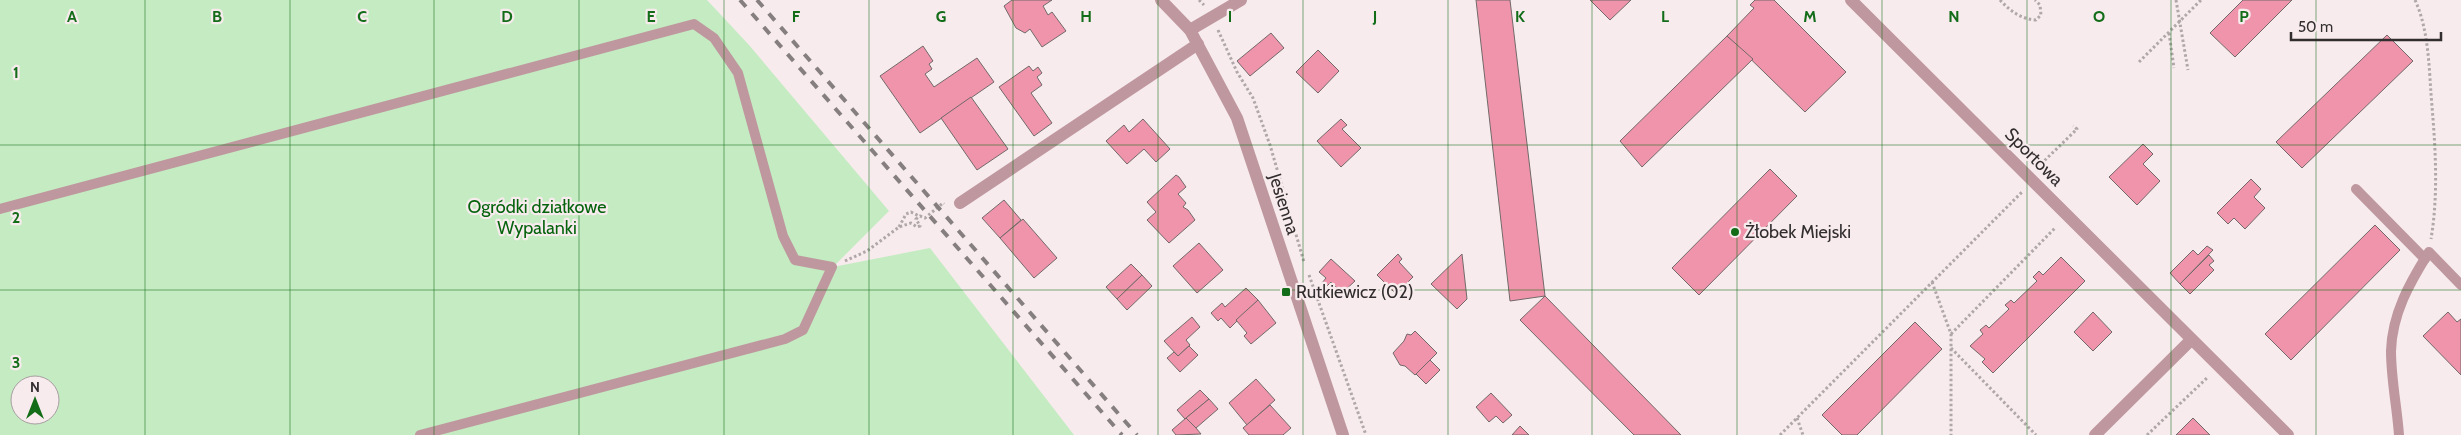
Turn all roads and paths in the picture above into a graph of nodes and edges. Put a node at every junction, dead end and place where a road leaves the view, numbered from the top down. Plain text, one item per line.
1 (1161, 0) edge
2 (1241, 0) edge
3 (1851, 0) edge
4 (2000, 0) edge
5 (2035, 0) edge
6 (2176, 0) edge
7 (2202, 0) edge
8 (2415, 0) edge
9 (2180, 21) junction
10 (1218, 28) dead end
11 (1190, 30) junction
12 (2168, 32) junction
13 (1198, 44) junction
14 (2139, 62) dead end
15 (2174, 68) dead end
16 (2188, 70) dead end
17 (2073, 126) dead end
18 (2041, 164) dead end
19 (2356, 189) dead end
20 (2023, 191) dead end
21 (960, 203) joint
22 (0, 209) edge
23 (920, 216) junction
24 (2067, 216) junction
25 (899, 227) junction
26 (2427, 255) junction
27 (832, 267) junction
28 (1932, 282) junction
29 (2461, 285) edge
30 (1951, 334) junction
31 (2192, 340) junction
32 (1951, 348) junction
33 (2219, 366) junction
34 (1797, 418) junction
35 (420, 435) edge
36 (1343, 435) edge
37 (1366, 435) edge
38 (1780, 435) edge
39 (1803, 435) edge
40 (1951, 435) edge
41 (2036, 435) edge
42 (2095, 435) edge
43 (2147, 435) edge
44 (2288, 435) edge
45 (2399, 435) edge

1 - 11 street, Jesienna
2 - 11 street
3 - 24 street, Sportowa
4 - 5 path
6 - 9 path
7 - 9 path
8 - 26 path
9 - 12 path
9 - 16 path
10 - 37 path
11 - 13 street, Jesienna
12 - 14 path
12 - 15 path
13 - 21 street
13 - 36 street, Jesienna
17 - 18 path
19 - 26 lane
20 - 28 path
21 - 23 path
22 - 27 lane
23 - 25 path
23 - 25 path
24 - 30 path
24 - 31 street, Sportowa
25 - 27 path
26 - 29 lane
26 - 45 lane
27 - 35 lane
28 - 30 path
28 - 34 path
30 - 32 path
31 - 33 street, Sportowa
31 - 42 street
32 - 40 path
32 - 41 path
33 - 43 path
33 - 44 street, Sportowa
34 - 38 path
34 - 39 path

